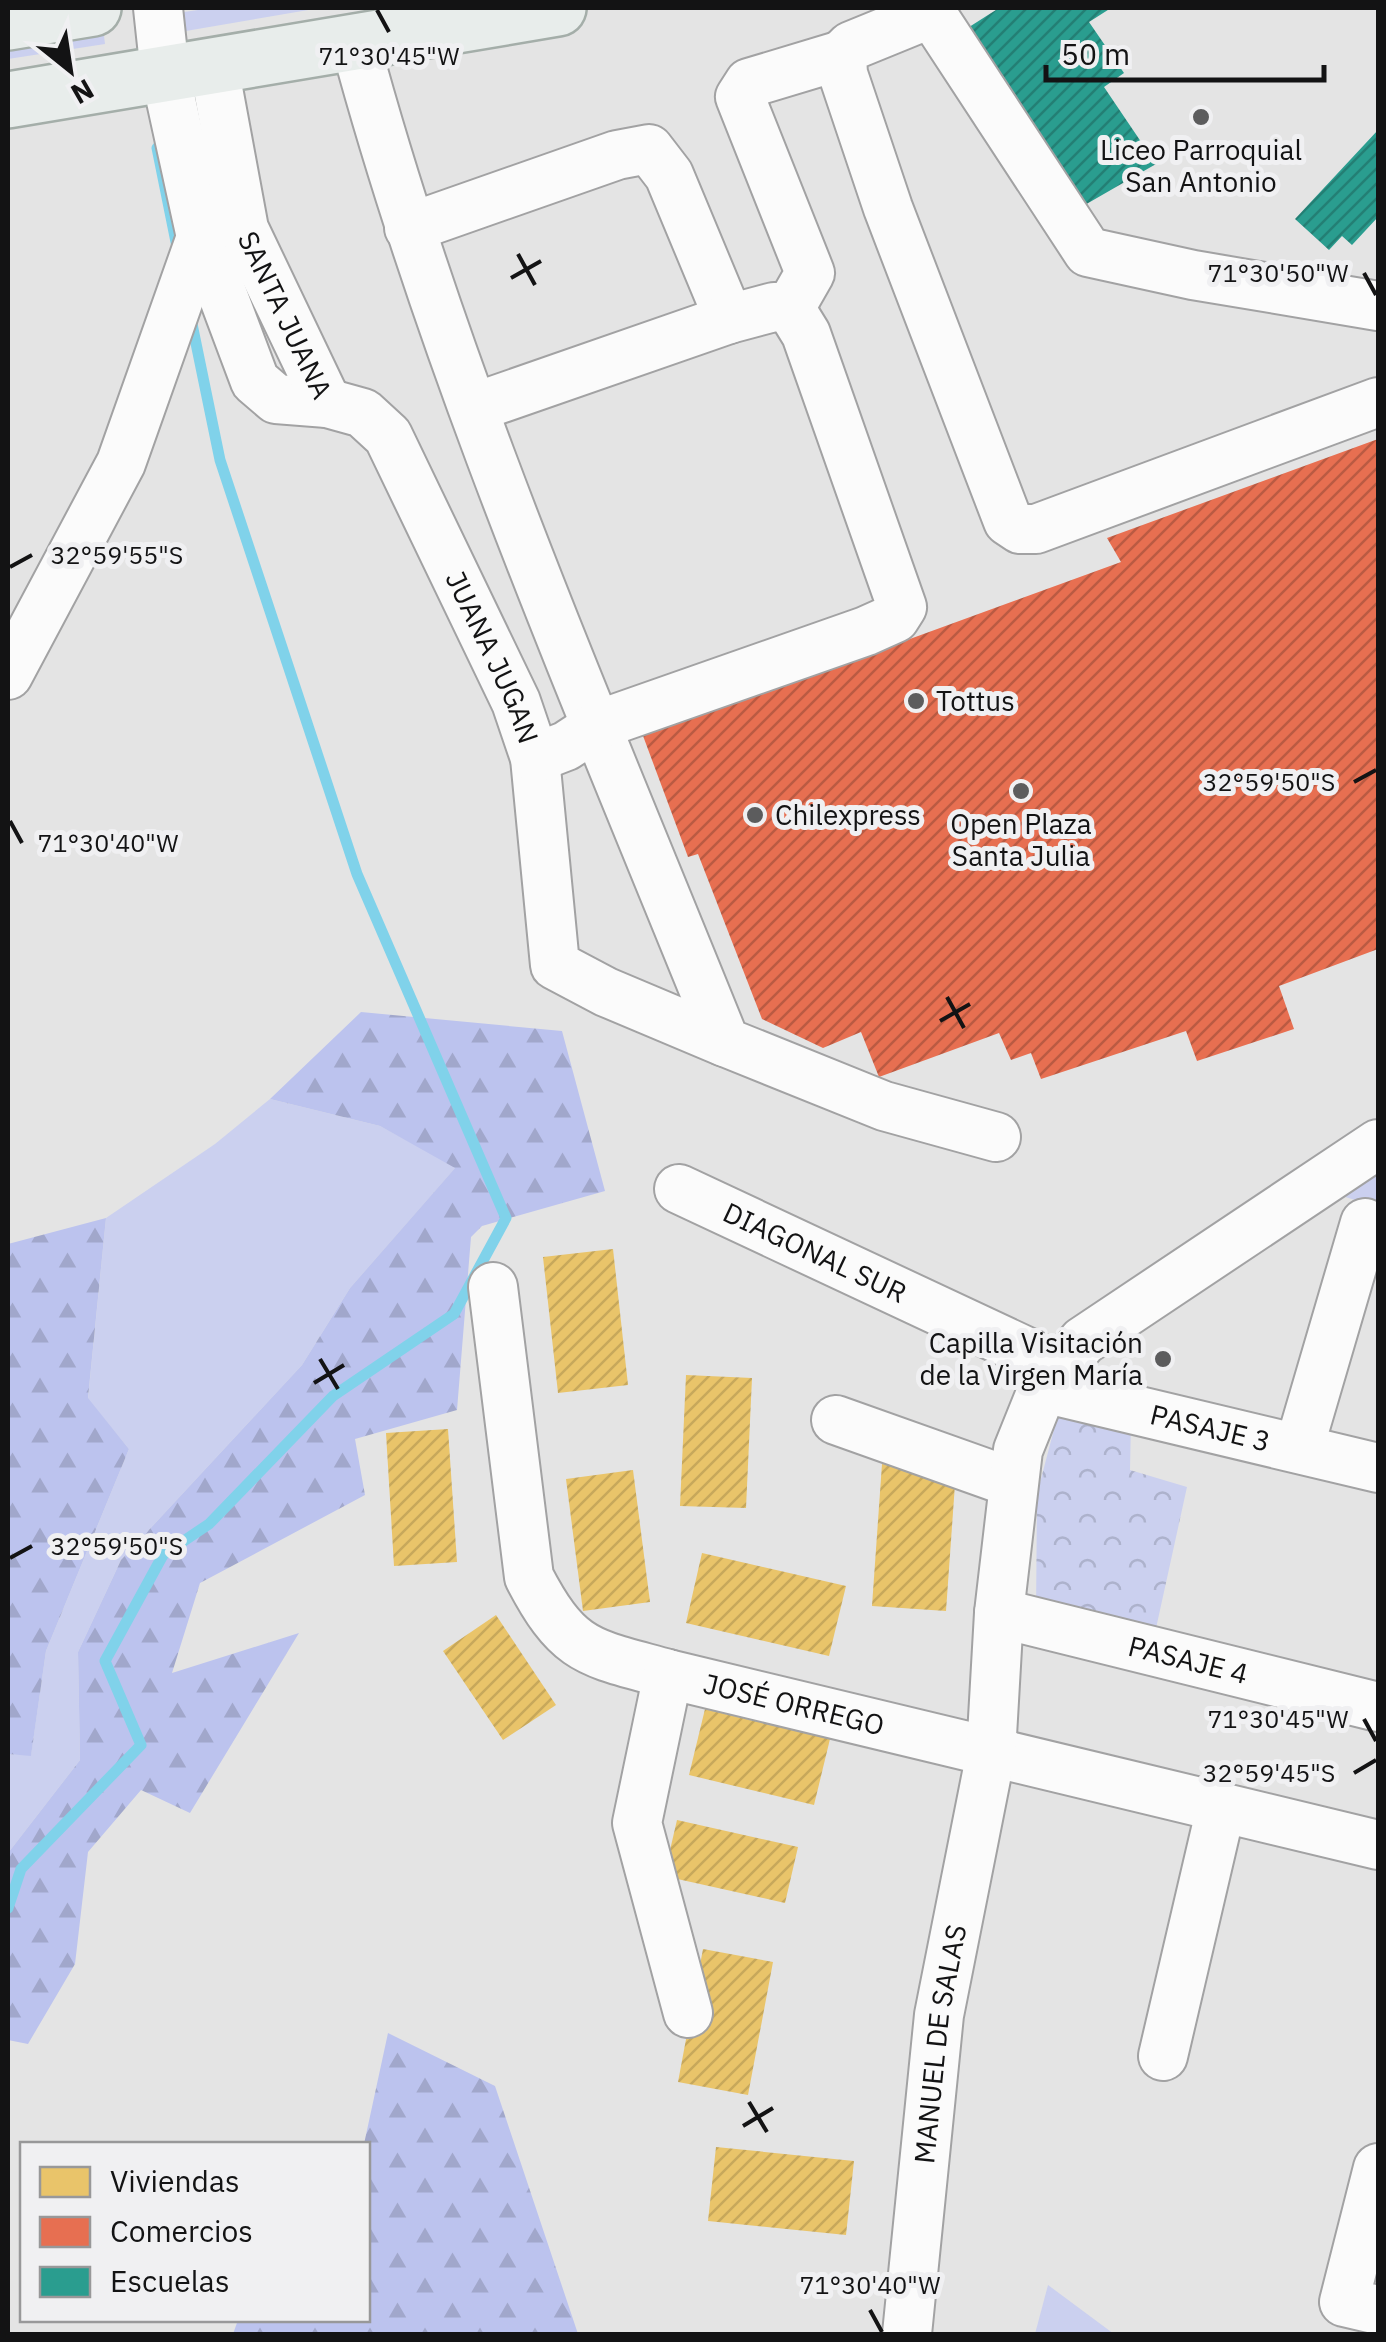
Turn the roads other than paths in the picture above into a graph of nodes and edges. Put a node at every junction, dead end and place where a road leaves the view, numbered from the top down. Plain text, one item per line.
1 (93, 8) edge
2 (158, 8) edge
3 (558, 8) edge
4 (930, 10) edge
5 (8, 22) edge
6 (356, 42) junction
7 (842, 55) junction
8 (190, 70) junction
9 (8, 100) edge
10 (235, 190) junction
11 (409, 228) junction
12 (201, 237) junction
13 (1378, 306) edge
14 (790, 308) junction
15 (729, 318) junction
16 (1378, 402) edge
17 (328, 403) junction
18 (476, 407) junction
19 (8, 675) edge
20 (598, 726) junction
21 (535, 758) junction
22 (724, 1042) junction
23 (996, 1138) dead end
24 (1378, 1144) edge
25 (679, 1189) dead end
26 (1282, 1206) junction
27 (1372, 1224) edge
28 (493, 1287) dead end
29 (1051, 1378) junction
30 (836, 1420) dead end
31 (1299, 1448) junction
32 (1378, 1468) edge
33 (1012, 1483) junction
34 (999, 1613) junction
35 (668, 1674) junction
36 (1378, 1706) edge
37 (991, 1753) junction
38 (1221, 1808) junction
39 (1378, 1845) edge
40 (688, 2013) dead end
41 (1163, 2056) dead end
42 (1378, 2168) edge
43 (1361, 2306) edge
44 (907, 2334) edge

1 - 5 main road
2 - 8 street
3 - 6 main road
4 - 7 street
4 - 13 street
6 - 8 main road
6 - 11 street
7 - 14 street
7 - 16 street
8 - 9 main road
8 - 10 street, SANTA JUANA
8 - 12 street, SANTA JUANA
10 - 12 street
10 - 17 street, SANTA JUANA
11 - 15 street
11 - 18 street
12 - 17 street, SANTA JUANA
12 - 19 street
14 - 15 street
14 - 20 street
15 - 18 street
17 - 21 street, JUANA JUGAN
18 - 20 street
20 - 21 street
20 - 22 street
21 - 22 street, JUANA JUGAN
22 - 23 street
24 - 26 street
25 - 29 street, DIAGONAL SUR
26 - 27 street
26 - 29 street
27 - 31 street
28 - 35 street, JOSÉ ORREGO
29 - 31 street, PASAJE 3
29 - 33 street
30 - 33 street
31 - 32 street, PASAJE 3
33 - 34 street
34 - 36 street, PASAJE 4
34 - 37 street
35 - 37 street, JOSÉ ORREGO
35 - 40 street
37 - 38 street, JOSÉ ORREGO
37 - 44 street, MANUEL DE SALAS
38 - 39 street, JOSÉ ORREGO
38 - 41 street
42 - 43 street

